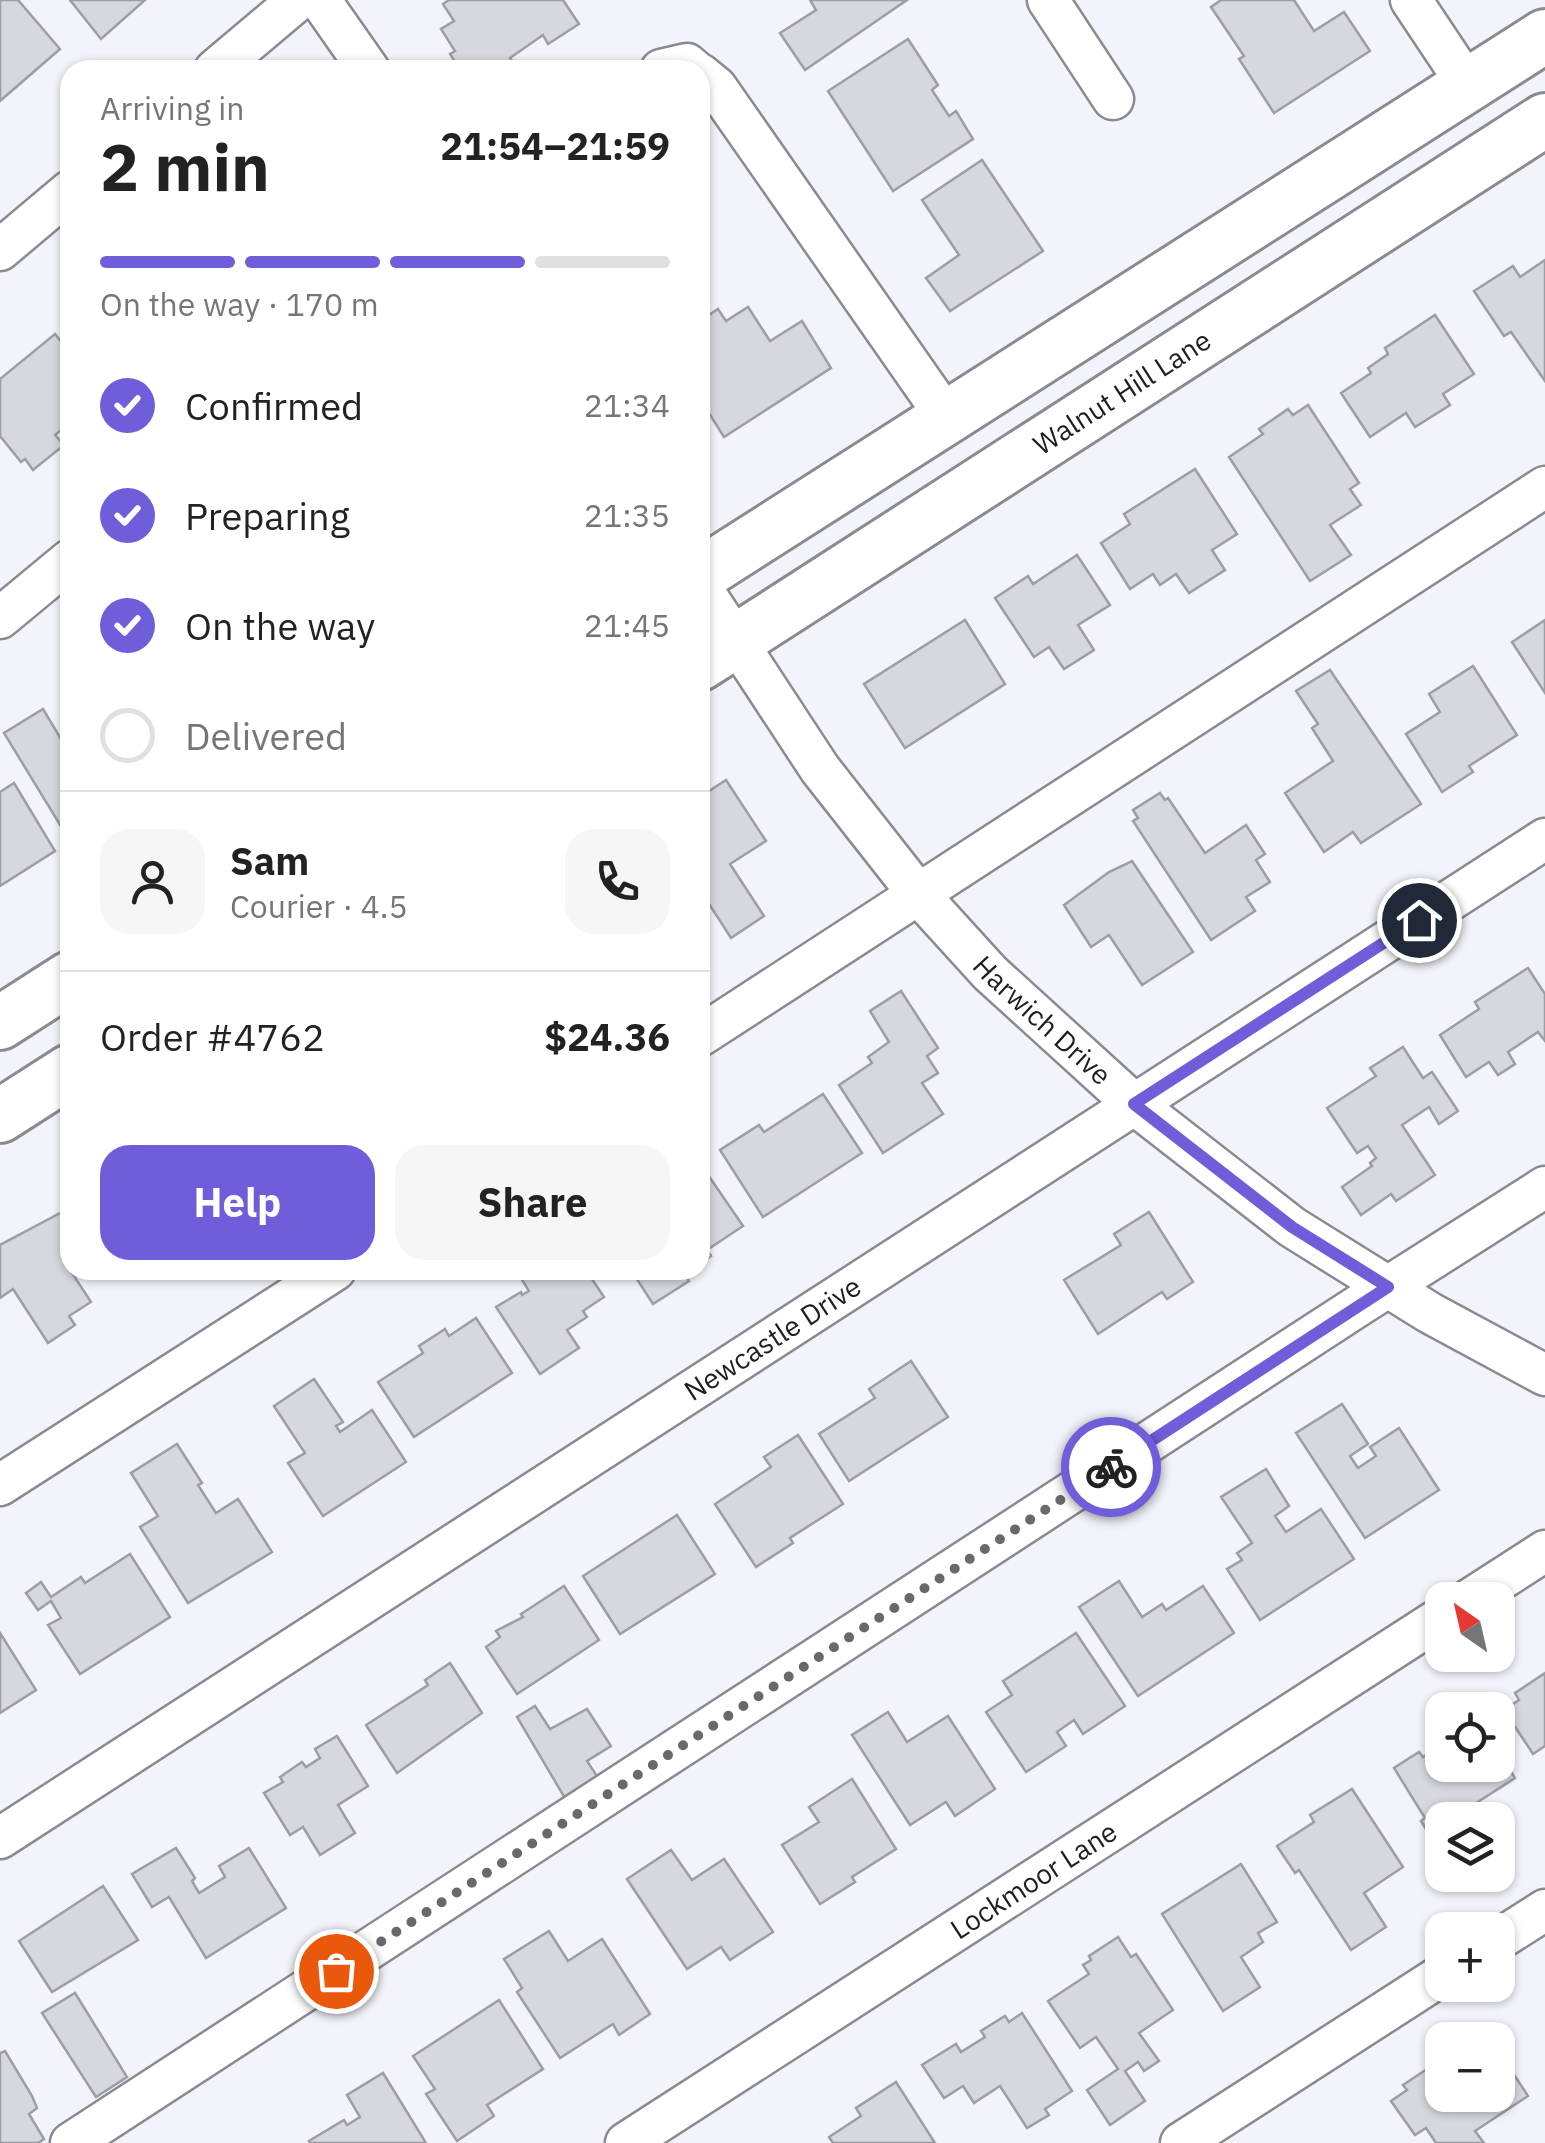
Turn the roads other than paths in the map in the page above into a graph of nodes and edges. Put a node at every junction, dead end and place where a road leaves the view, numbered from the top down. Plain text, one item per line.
1 (298, 0) edge
2 (320, 0) edge
3 (1048, 0) edge
4 (1411, 0) edge
5 (1545, 36) edge
6 (227, 60) edge
7 (362, 60) edge
8 (710, 82) edge
9 (1467, 84) junction
10 (1112, 98) dead end
11 (1545, 120) edge
12 (60, 199) edge
13 (0, 250) edge
14 (946, 418) junction
15 (1545, 486) edge
16 (60, 568) edge
17 (710, 569) edge
18 (0, 618) edge
19 (710, 623) edge
20 (718, 653) edge
21 (1545, 839) edge
22 (920, 895) junction
23 (60, 984) edge
24 (0, 1023) edge
25 (710, 1030) edge
26 (60, 1077) edge
27 (1134, 1104) junction
28 (0, 1116) edge
29 (1545, 1187) edge
30 (319, 1280) edge
31 (1388, 1287) junction
32 (1545, 1375) edge
33 (0, 1485) edge
34 (1545, 1551) edge
35 (1497, 1582) edge
36 (1425, 1628) edge
37 (0, 1838) edge
38 (1545, 1910) edge
39 (1515, 1929) edge
40 (1425, 1986) edge
41 (72, 2143) edge
42 (626, 2143) edge
43 (1182, 2143) edge

1 - 6 street
2 - 7 street
3 - 10 street
4 - 9 street
5 - 9 main road
8 - 14 street
9 - 14 main road
11 - 20 main road, Walnut Hill Lane
12 - 13 street
14 - 17 main road
15 - 22 street
16 - 18 street
19 - 20 street, Harwich Drive
20 - 22 street, Harwich Drive
21 - 27 street, Newcastle Drive
22 - 25 street
22 - 27 street, Harwich Drive
23 - 24 main road
26 - 28 main road
27 - 31 street, Harwich Drive
27 - 37 street, Newcastle Drive
29 - 31 street
30 - 33 street
31 - 32 street, Harwich Drive
31 - 41 street
34 - 35 street
36 - 42 street, Lockmoor Lane
38 - 39 street
40 - 43 street

